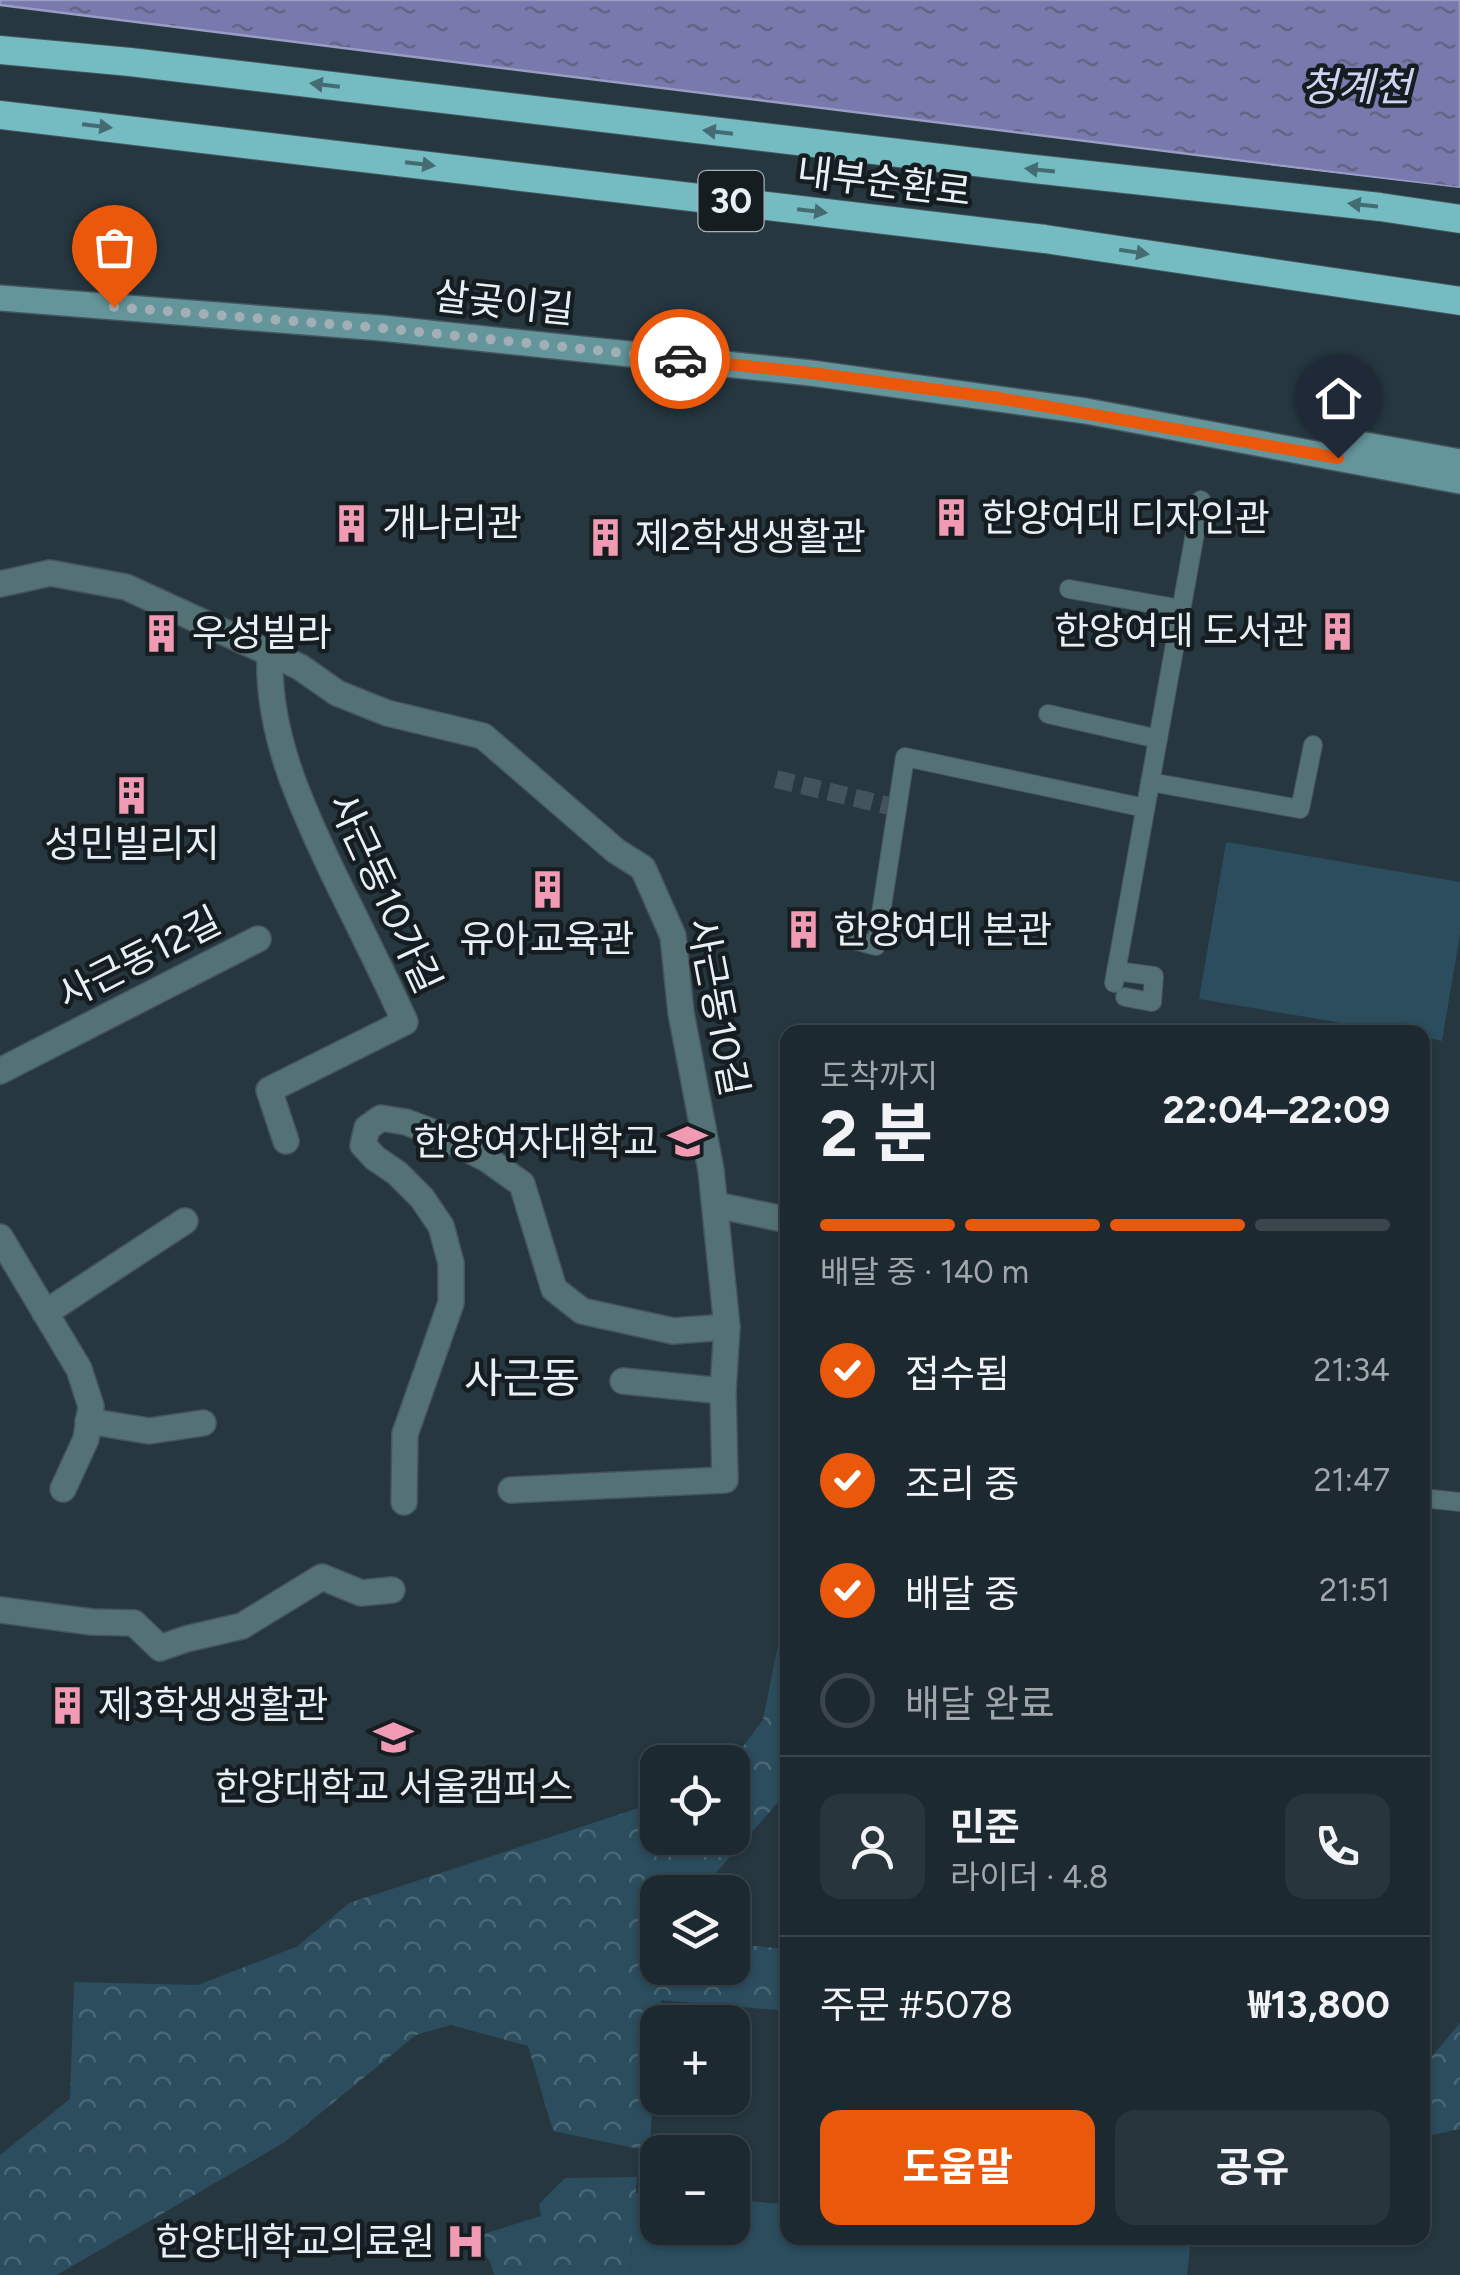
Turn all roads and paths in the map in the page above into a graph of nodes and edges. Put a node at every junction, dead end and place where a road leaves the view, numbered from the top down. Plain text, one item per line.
1 (0, 50) edge
2 (0, 114) edge
3 (1460, 218) edge
4 (0, 298) edge
5 (1460, 301) edge
6 (998, 398) junction
7 (1460, 462) edge
8 (1460, 481) edge
9 (1200, 500) dead end
10 (0, 584) edge
11 (1069, 590) dead end
12 (1181, 609) junction
13 (270, 654) junction
14 (1048, 714) dead end
15 (1158, 740) junction
16 (1313, 744) dead end
17 (1150, 782) junction
18 (1146, 808) junction
19 (847, 938) dead end
20 (258, 939) dead end
21 (1118, 984) dead end
22 (0, 1071) edge
23 (286, 1141) dead end
24 (716, 1205) junction
25 (780, 1218) edge
26 (185, 1220) dead end
27 (0, 1237) edge
28 (45, 1314) junction
29 (727, 1327) junction
30 (623, 1381) dead end
31 (723, 1392) junction
32 (88, 1421) junction
33 (204, 1422) dead end
34 (63, 1488) dead end
35 (511, 1490) dead end
36 (1430, 1499) edge
37 (404, 1502) dead end
38 (1460, 1502) edge
39 (392, 1590) dead end
40 (0, 1610) edge

3 -> 1 highway, 내부순환로 / 30
2 -> 5 highway, 내부순환로 / 30
4 - 6 main road, 살곶이길
6 - 7 main road, 살곶이길
6 - 8 main road, 살곶이길
9 - 12 street
10 - 13 street
11 - 12 street
12 - 15 street
13 - 23 street, 사근동10가길
13 - 24 street, 사근동10길
14 - 15 street
15 - 17 street
16 - 17 street
17 - 18 street
18 - 19 street
18 - 21 street
20 - 22 street, 사근동12길
24 - 25 street
24 - 29 street, 사근동10길
26 - 28 street
27 - 28 street
28 - 32 street
29 - 31 street, 사근동10길
29 - 37 street
30 - 31 street
31 - 35 street, 사근동10길
32 - 33 street
32 - 34 street
36 - 38 street
39 - 40 street

